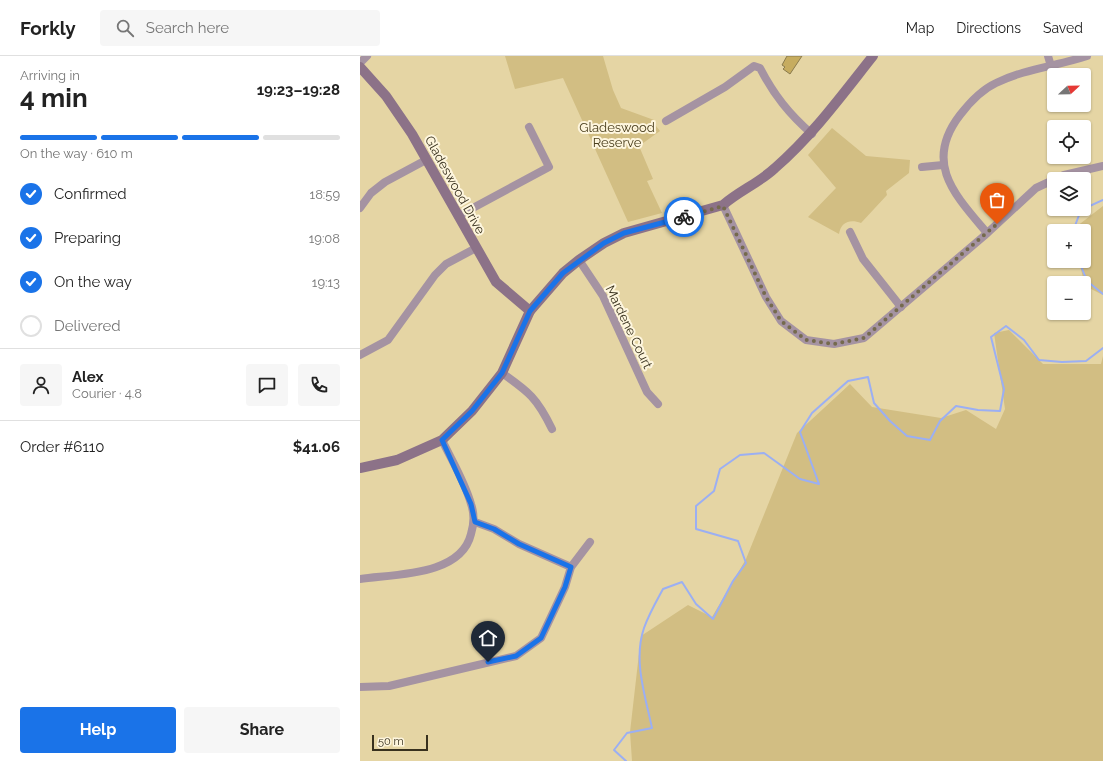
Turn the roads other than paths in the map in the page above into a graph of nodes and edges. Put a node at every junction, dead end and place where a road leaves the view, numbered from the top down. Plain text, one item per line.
1 (367, 56) edge
2 (873, 56) edge
3 (1048, 56) edge
4 (1087, 56) edge
5 (360, 63) edge
6 (1050, 66) junction
7 (360, 67) edge
8 (666, 121) dead end
9 (529, 127) dead end
10 (812, 134) junction
11 (426, 160) junction
12 (943, 165) junction
13 (1103, 166) edge
14 (922, 167) dead end
15 (723, 206) junction
16 (360, 208) edge
17 (458, 216) junction
18 (850, 232) dead end
19 (987, 233) junction
20 (476, 248) junction
21 (580, 260) junction
22 (902, 307) junction
23 (530, 311) junction
24 (360, 355) edge
25 (502, 373) junction
26 (658, 404) dead end
27 (552, 429) dead end
28 (442, 440) junction
29 (360, 468) edge
30 (475, 522) junction
31 (590, 542) dead end
32 (571, 567) junction
33 (360, 578) edge
34 (360, 687) edge

1 - 5 street
2 - 10 street
3 - 6 street
4 - 6 street
6 - 12 street
7 - 11 street, Gladeswood Drive
8 - 10 street
9 - 17 street
10 - 15 street
11 - 16 street
11 - 17 street, Gladeswood Drive
12 - 14 street
12 - 19 street
13 - 19 street
15 - 21 street
15 - 22 street
17 - 20 street, Gladeswood Drive
18 - 22 street
19 - 22 street
20 - 23 street, Gladeswood Drive
20 - 24 street
21 - 23 street
21 - 26 street, Mardene Court
23 - 25 street
25 - 27 street
25 - 28 street
28 - 29 street
28 - 30 street
30 - 32 street
30 - 33 street
31 - 32 street
32 - 34 street

